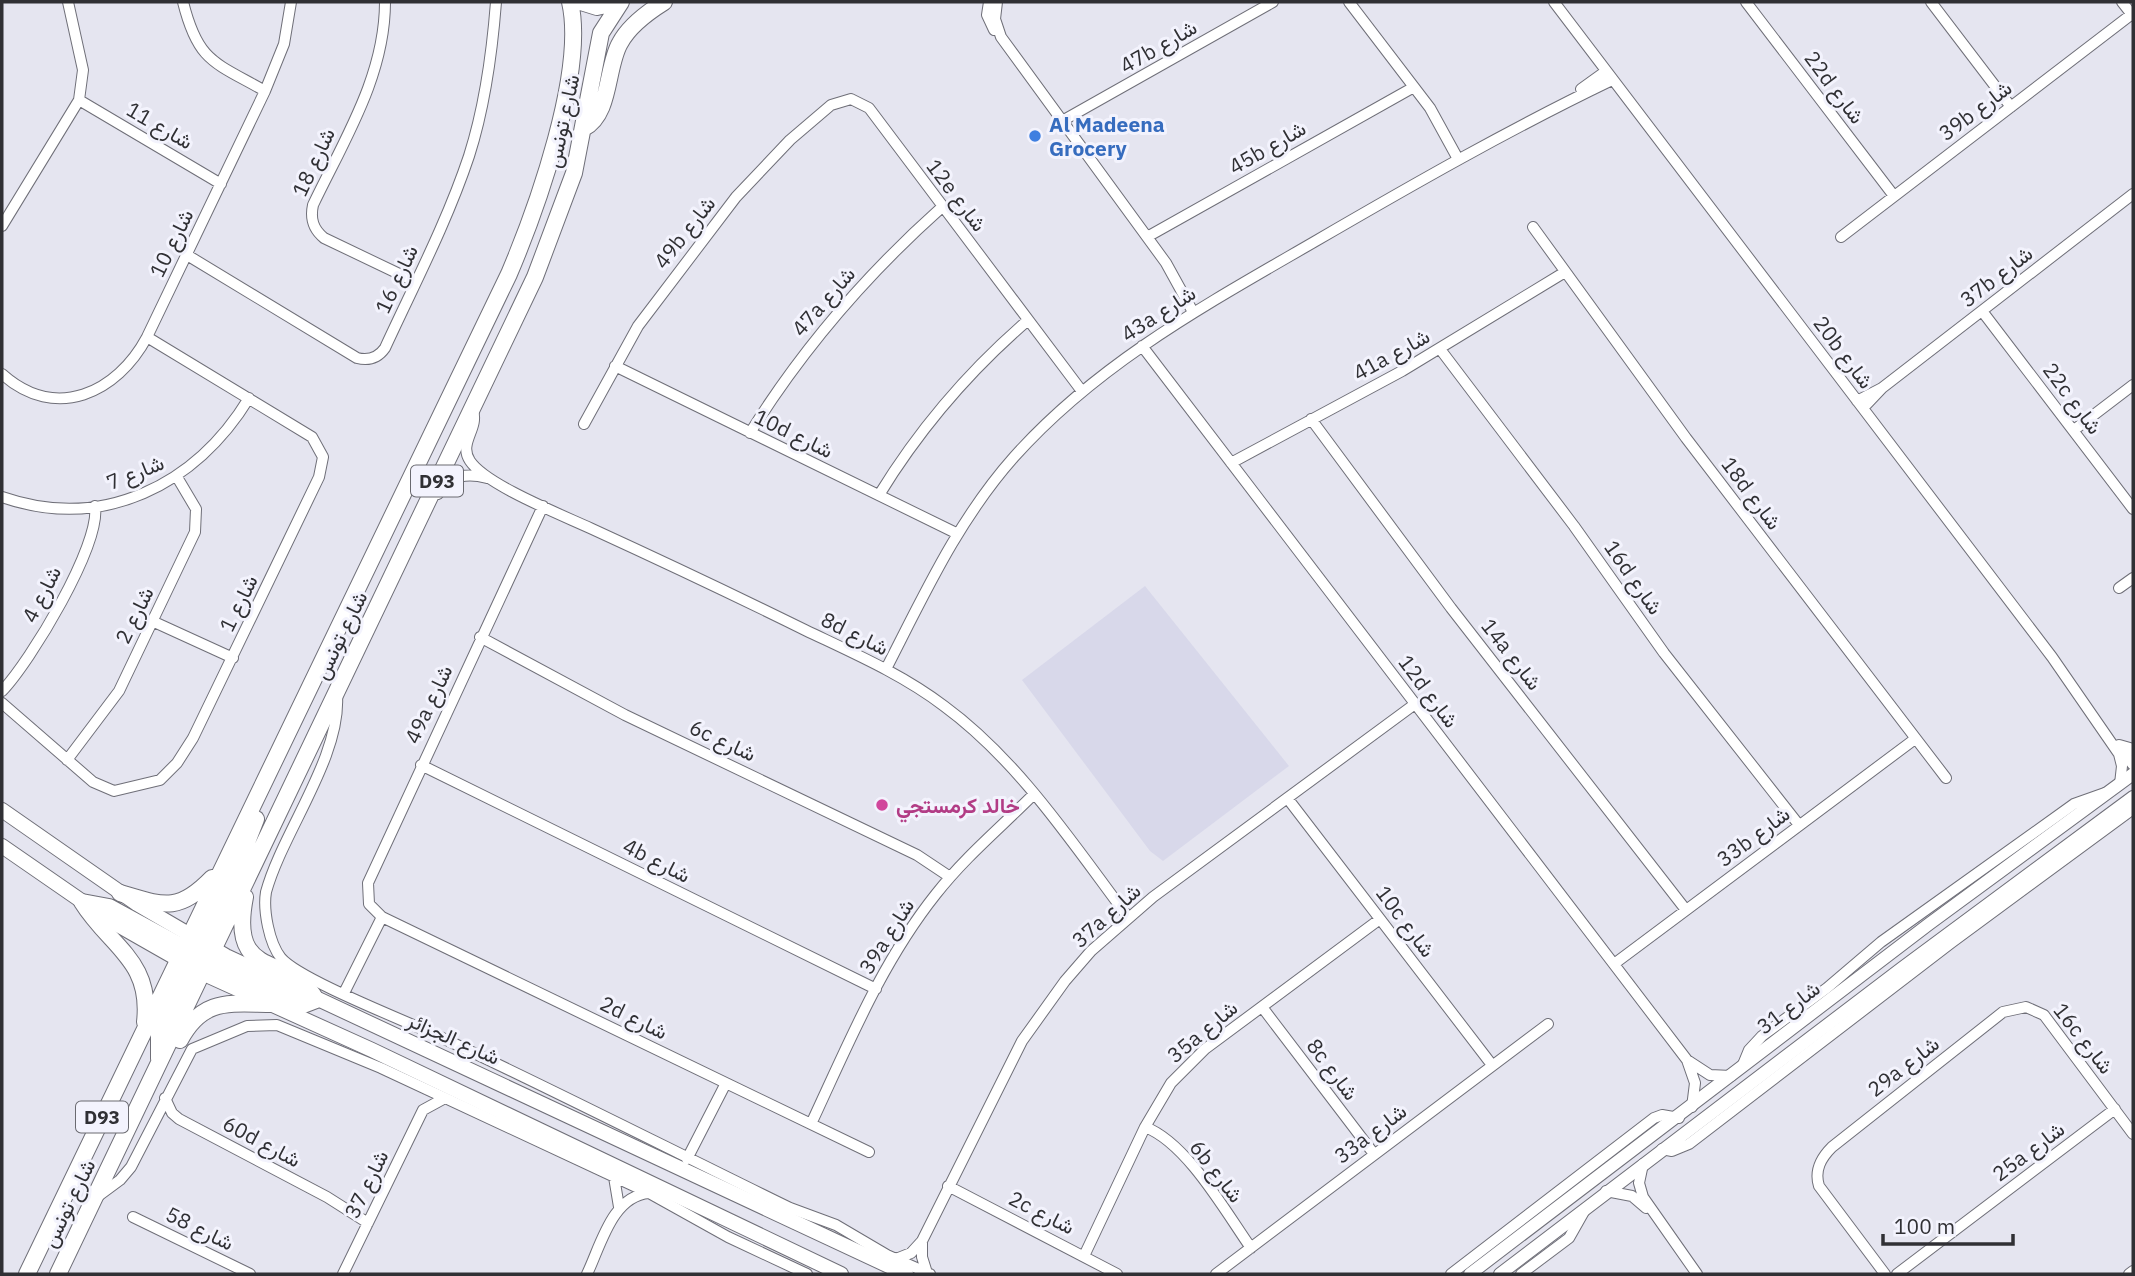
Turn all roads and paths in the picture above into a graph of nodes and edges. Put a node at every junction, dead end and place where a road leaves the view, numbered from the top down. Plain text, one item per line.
1 (68, 2) edge
2 (183, 2) edge
3 (291, 2) edge
4 (385, 2) edge
5 (496, 2) edge
6 (570, 2) edge
7 (581, 2) edge
8 (621, 2) edge
9 (664, 2) edge
10 (1273, 2) edge
11 (1349, 2) edge
12 (1554, 2) edge
13 (1746, 2) edge
14 (1931, 2) edge
15 (2122, 2) edge
16 (992, 4) edge
17 (2133, 15) edge
18 (1609, 76) junction
19 (1411, 83) junction
20 (265, 91) junction
21 (851, 99) joint
22 (79, 100) junction
23 (2011, 107) junction
24 (1065, 124) junction
25 (584, 128) junction
26 (1462, 156) junction
27 (221, 184) junction
28 (2133, 194) edge
29 (1894, 195) junction
30 (942, 208) junction
31 (2, 226) edge
32 (1533, 227) dead end
33 (1841, 237) dead end
34 (1149, 241) junction
35 (187, 255) junction
36 (1565, 272) junction
37 (416, 282) junction
38 (1197, 310) junction
39 (1982, 311) junction
40 (1027, 321) junction
41 (147, 337) junction
42 (1142, 346) junction
43 (1440, 349) junction
44 (615, 366) junction
45 (2, 374) edge
46 (2133, 385) edge
47 (1081, 390) junction
48 (250, 398) junction
49 (1860, 405) junction
50 (472, 408) junction
51 (1311, 419) junction
52 (584, 424) dead end
53 (2074, 430) junction
54 (750, 433) junction
55 (1231, 463) junction
56 (177, 477) junction
57 (492, 479) junction
58 (879, 495) junction
59 (3, 501) edge
60 (95, 506) junction
61 (543, 506) junction
62 (2133, 509) edge
63 (418, 520) junction
64 (956, 533) junction
65 (2133, 578) edge
66 (2119, 588) dead end
67 (152, 621) junction
68 (480, 637) junction
69 (233, 658) junction
70 (886, 669) junction
71 (2, 691) edge
72 (337, 691) junction
73 (2, 704) edge
74 (1415, 704) junction
75 (2101, 727) junction
76 (1915, 738) junction
77 (2119, 746) junction
78 (2133, 750) edge
79 (67, 760) junction
80 (421, 765) junction
81 (2133, 765) edge
82 (2133, 774) edge
83 (1946, 778) dead end
84 (266, 779) junction
85 (2120, 784) junction
86 (2133, 787) edge
87 (1033, 796) junction
88 (2133, 797) edge
89 (1288, 799) junction
90 (2133, 809) edge
91 (2, 810) edge
92 (1800, 825) junction
93 (2, 846) edge
94 (2067, 847) junction
95 (223, 866) junction
96 (249, 874) junction
97 (950, 877) junction
98 (120, 893) junction
99 (82, 902) junction
100 (1686, 910) junction
101 (382, 917) junction
102 (1128, 917) junction
103 (1380, 919) junction
104 (196, 955) junction
105 (1614, 964) junction
106 (876, 989) junction
107 (344, 993) junction
108 (316, 1000) junction
109 (273, 1004) junction
110 (1262, 1007) junction
111 (2026, 1007) joint
112 (1548, 1024) dead end
113 (145, 1028) junction
114 (372, 1050) junction
115 (1686, 1060) junction
116 (159, 1061) junction
117 (1492, 1065) junction
118 (381, 1068) junction
119 (1737, 1071) junction
120 (409, 1081) junction
121 (726, 1083) junction
122 (165, 1098) junction
123 (445, 1098) junction
124 (581, 1105) junction
125 (555, 1107) junction
126 (1692, 1107) junction
127 (2115, 1109) junction
128 (423, 1110) junction
129 (1679, 1118) junction
130 (179, 1119) junction
131 (154, 1121) junction
132 (811, 1124) junction
133 (1144, 1127) junction
134 (2133, 1134) edge
135 (1662, 1149) junction
136 (869, 1152) dead end
137 (1374, 1154) junction
138 (687, 1159) junction
139 (1643, 1164) junction
140 (614, 1177) junction
141 (948, 1186) junction
142 (1606, 1191) junction
143 (649, 1193) junction
144 (94, 1198) junction
145 (1587, 1207) junction
146 (620, 1208) junction
147 (1651, 1212) junction
148 (134, 1217) dead end
149 (370, 1218) junction
150 (922, 1241) junction
151 (1251, 1248) junction
152 (1084, 1256) junction
153 (897, 1259) junction
154 (27, 1274) edge
155 (58, 1274) edge
156 (250, 1274) edge
157 (343, 1274) edge
158 (587, 1274) edge
159 (807, 1274) edge
160 (841, 1274) edge
161 (906, 1274) edge
162 (929, 1274) edge
163 (1116, 1274) edge
164 (1216, 1274) edge
165 (1451, 1274) edge
166 (1470, 1274) edge
167 (1500, 1274) edge
168 (1521, 1274) edge
169 (1697, 1274) edge
170 (1885, 1274) edge
171 (1897, 1274) edge

1 - 22 street
2 - 20 street
3 - 20 street, شارع 10
4 - 37 street, شارع 18
5 - 37 street, شارع 16
6 - 84 main road, شارع تونس / D93
7 - 8 main road
8 - 25 main road, شارع تونس / D93
9 - 25 main road
10 - 24 street, 47b شارع
11 - 19 street
12 - 18 street, 20b شارع
13 - 29 street, 22d شارع
14 - 23 street
15 - 17 street
16 - 24 street
17 - 23 street, 39b شارع
18 - 26 street, 43a شارع
18 - 49 street, 20b شارع
19 - 26 street
19 - 34 street, 45b شارع
20 - 27 street, شارع 10
21 - 30 street, 12e شارع
21 - 44 street, 49b شارع
22 - 27 street, شارع 11
22 - 31 street
23 - 29 street, 39b شارع
24 - 34 street
25 - 50 main road, شارع تونس / D93
26 - 38 street, 43a شارع
27 - 35 street, شارع 10
28 - 39 street, 37b شارع
29 - 33 street, 39b شارع
30 - 40 street, 12e شارع
30 - 54 street, 47a شارع
32 - 36 street, 18d شارع
34 - 38 street
35 - 37 street, شارع 16
35 - 41 street, شارع 10
36 - 43 street, 41a شارع
36 - 76 street, 18d شارع
38 - 42 street, 43a شارع
39 - 49 street, 37b شارع
39 - 53 street, 22c شارع
40 - 47 street, 12e شارع
40 - 58 street
41 - 45 street, شارع 10
41 - 48 street, شارع 1
42 - 47 street, 43a شارع
42 - 55 street, 12d شارع
43 - 51 street, 41a شارع
43 - 92 street, 16d شارع
44 - 52 street, 49b شارع
44 - 54 street, 10d شارع
46 - 53 street
47 - 64 street, 43a شارع
48 - 56 street, شارع 7
48 - 69 street, شارع 1
49 - 75 street, 20b شارع
50 - 57 street, 8d شارع
50 - 63 main road, شارع تونس / D93
51 - 55 street, 41a شارع
51 - 100 street, 14a شارع
53 - 62 street, 22c شارع
54 - 58 street, 10d شارع
55 - 74 street, 12d شارع
56 - 60 street, شارع 7
56 - 67 street, شارع 2
57 - 61 street, 8d شارع
57 - 63 street, 8d شارع
58 - 64 street, 10d شارع
59 - 60 street, شارع 7
60 - 71 street, شارع 4
61 - 68 street, 49a شارع
61 - 70 street, 8d شارع
63 - 72 main road, شارع تونس / D93
64 - 70 street, 43a شارع
65 - 66 street
67 - 69 street
67 - 79 street, شارع 2
68 - 80 street, 49a شارع
68 - 97 street, 6c شارع
69 - 79 street, شارع 1
70 - 87 street, 8d شارع
72 - 96 main road, شارع تونس / D93
72 - 107 street
73 - 79 street, شارع 1
74 - 89 street, 37a شارع
74 - 105 street, 12d شارع
75 - 77 street, 20b شارع
75 - 85 street, 20b شارع
76 - 83 street, 18d شارع
76 - 92 street, 33b شارع
77 - 78 street
77 - 81 street, 20b شارع
80 - 101 street, 49a شارع
80 - 106 street, 4b شارع
82 - 85 street, شارع 31
84 - 95 main road, شارع تونس / D93
84 - 104 main road
85 - 119 street, شارع 31
86 - 94 street
87 - 97 street, 39a شارع
87 - 102 street, 8d شارع
88 - 94 street, شارع 31
89 - 102 street, 37a شارع
89 - 103 street, 10c شارع
90 - 135 street
91 - 98 main road
92 - 100 street, 33b شارع
93 - 99 main road
94 - 135 street, شارع 31
95 - 98 main road
95 - 104 main road, شارع تونس / D93
96 - 104 main road, شارع تونس / D93
96 - 108 main road
97 - 106 street, 39a شارع
98 - 104 main road
99 - 104 main road
99 - 113 main road
100 - 105 street, 33b شارع
101 - 107 street
101 - 121 street, 2d شارع
102 - 141 street, 37a شارع
103 - 110 street, 35a شارع
103 - 117 street, 10c شارع
104 - 108 main road
104 - 109 main road
104 - 113 main road, شارع تونس / D93
104 - 116 main road, شارع تونس / D93
105 - 115 street, 12d شارع
106 - 132 street, 39a شارع
107 - 124 street
108 - 125 main road, شارع الجزائر
109 - 114 main road
109 - 116 main road
110 - 133 street, 35a شارع
110 - 137 street, 8c شارع
111 - 127 street, 16c شارع
111 - 170 street, 29a شارع
112 - 117 street, 33a شارع
113 - 154 main road, شارع تونس / D93
114 - 118 main road
114 - 160 main road
115 - 119 street, 12d شارع
115 - 126 street, 12d شارع
116 - 144 main road, شارع تونس / D93
117 - 137 street, 33a شارع
118 - 120 street
118 - 122 street
119 - 126 street, شارع 31
120 - 123 street
120 - 128 street
121 - 132 street, 2d شارع
121 - 138 street
122 - 130 street, 60d شارع
122 - 131 street
123 - 128 street
123 - 140 street
124 - 125 main road
124 - 138 street
125 - 161 main road, شارع الجزائر
126 - 129 street, شارع 31
127 - 134 street, 16c شارع
127 - 171 street, 25a شارع
128 - 149 street, شارع 37
129 - 165 street
129 - 166 street, شارع 31
130 - 131 street
130 - 149 street, 60d شارع
131 - 144 street
132 - 136 street, 2d شارع
133 - 151 street, 6b شارع
133 - 152 street, 35a شارع
135 - 139 street, شارع 31
137 - 151 street, 33a شارع
138 - 153 street
139 - 142 street, شارع 31
139 - 147 street
140 - 143 street
140 - 146 street
141 - 150 street, 37a شارع
141 - 152 street, 2c شارع
142 - 145 street, شارع 31
142 - 147 street
143 - 146 street
143 - 159 street
144 - 155 main road, شارع تونس / D93
145 - 167 street, شارع 31
145 - 168 street
146 - 158 street
147 - 169 street
148 - 156 street, شارع 58
149 - 157 street, شارع 37
150 - 153 street, 37a شارع
150 - 162 street
151 - 164 street, 33a شارع
152 - 163 street, 2c شارع
153 - 162 street

